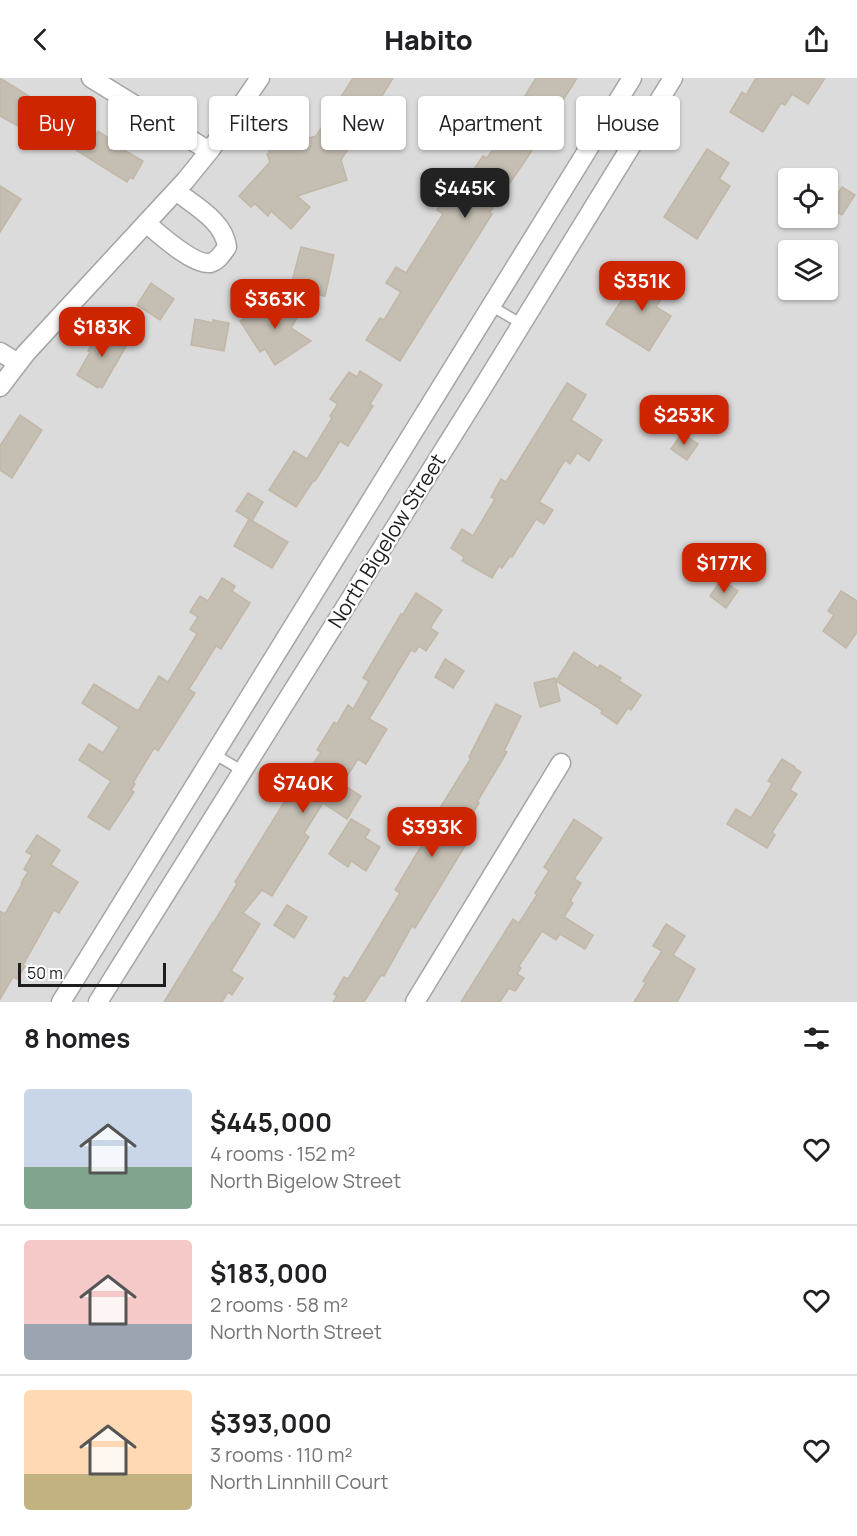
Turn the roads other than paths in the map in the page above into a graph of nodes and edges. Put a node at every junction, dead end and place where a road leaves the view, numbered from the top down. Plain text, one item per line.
1 (91, 78) edge
2 (260, 78) edge
3 (632, 78) edge
4 (673, 78) edge
5 (621, 96) edge
6 (662, 96) edge
7 (587, 150) edge
8 (628, 150) edge
9 (209, 151) junction
10 (176, 191) junction
11 (146, 223) junction
12 (492, 306) junction
13 (522, 324) junction
14 (0, 352) edge
15 (18, 363) junction
16 (0, 387) edge
17 (214, 754) junction
18 (561, 763) dead end
19 (243, 771) junction
20 (62, 1002) edge
21 (98, 1002) edge
22 (415, 1002) edge

1 - 9 street
2 - 9 street
3 - 5 street, North Bigelow Street
4 - 6 street, North Bigelow Street
7 - 12 street, North Bigelow Street
8 - 13 street, North Bigelow Street
9 - 10 street
10 - 11 street
10 - 11 street
11 - 15 street
12 - 13 lane
12 - 17 street, North Bigelow Street
13 - 19 street, North Bigelow Street
14 - 15 street
15 - 16 street
17 - 19 lane
17 - 20 street, North Bigelow Street
18 - 22 street
19 - 21 street, North Bigelow Street

